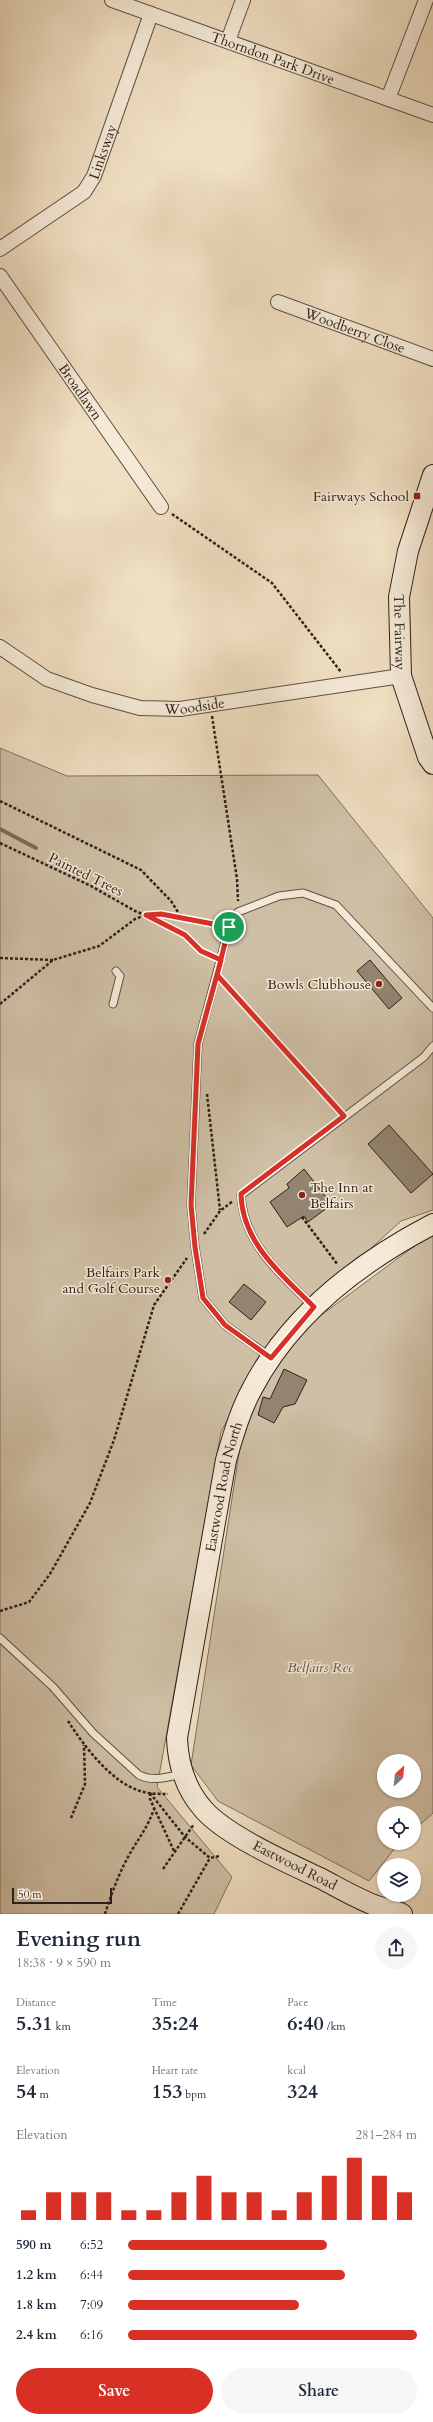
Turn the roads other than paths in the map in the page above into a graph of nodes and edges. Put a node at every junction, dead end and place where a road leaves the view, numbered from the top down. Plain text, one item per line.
1 (112, 0) edge
2 (243, 0) edge
3 (426, 0) edge
4 (151, 14) junction
5 (228, 41) junction
6 (388, 98) junction
7 (433, 115) edge
8 (0, 249) edge
9 (0, 276) edge
10 (278, 302) dead end
11 (433, 359) edge
12 (433, 475) edge
13 (161, 507) road end
14 (0, 647) edge
15 (401, 676) junction
16 (433, 764) edge
17 (116, 971) dead end
18 (113, 1004) dead end
19 (433, 1008) edge
20 (433, 1046) edge
21 (433, 1224) edge
22 (314, 1307) junction
23 (271, 1358) junction
24 (0, 1638) edge
25 (182, 1774) junction
26 (217, 1821) joint
27 (380, 1910) edge
28 (402, 1914) edge

1 - 4 street, Thorndon Park Drive
2 - 5 street
3 - 6 street
4 - 5 street, Thorndon Park Drive
4 - 8 street, Linksway
5 - 6 street, Thorndon Park Drive
6 - 7 street, Thorndon Park Drive
9 - 13 street, Broadlawn
10 - 11 street, Woodberry Close
12 - 15 street, The Fairway
14 - 15 street, Woodside
15 - 16 street, The Fairway
17 - 18 lane
19 - 23 lane
20 - 22 lane
21 - 22 street, Eastwood Road North
22 - 23 street, Eastwood Road North
23 - 25 street, Eastwood Road North
24 - 25 lane
25 - 26 street, Eastwood Road North
26 - 27 street, Eastwood Road
27 - 28 street, Eastwood Road

